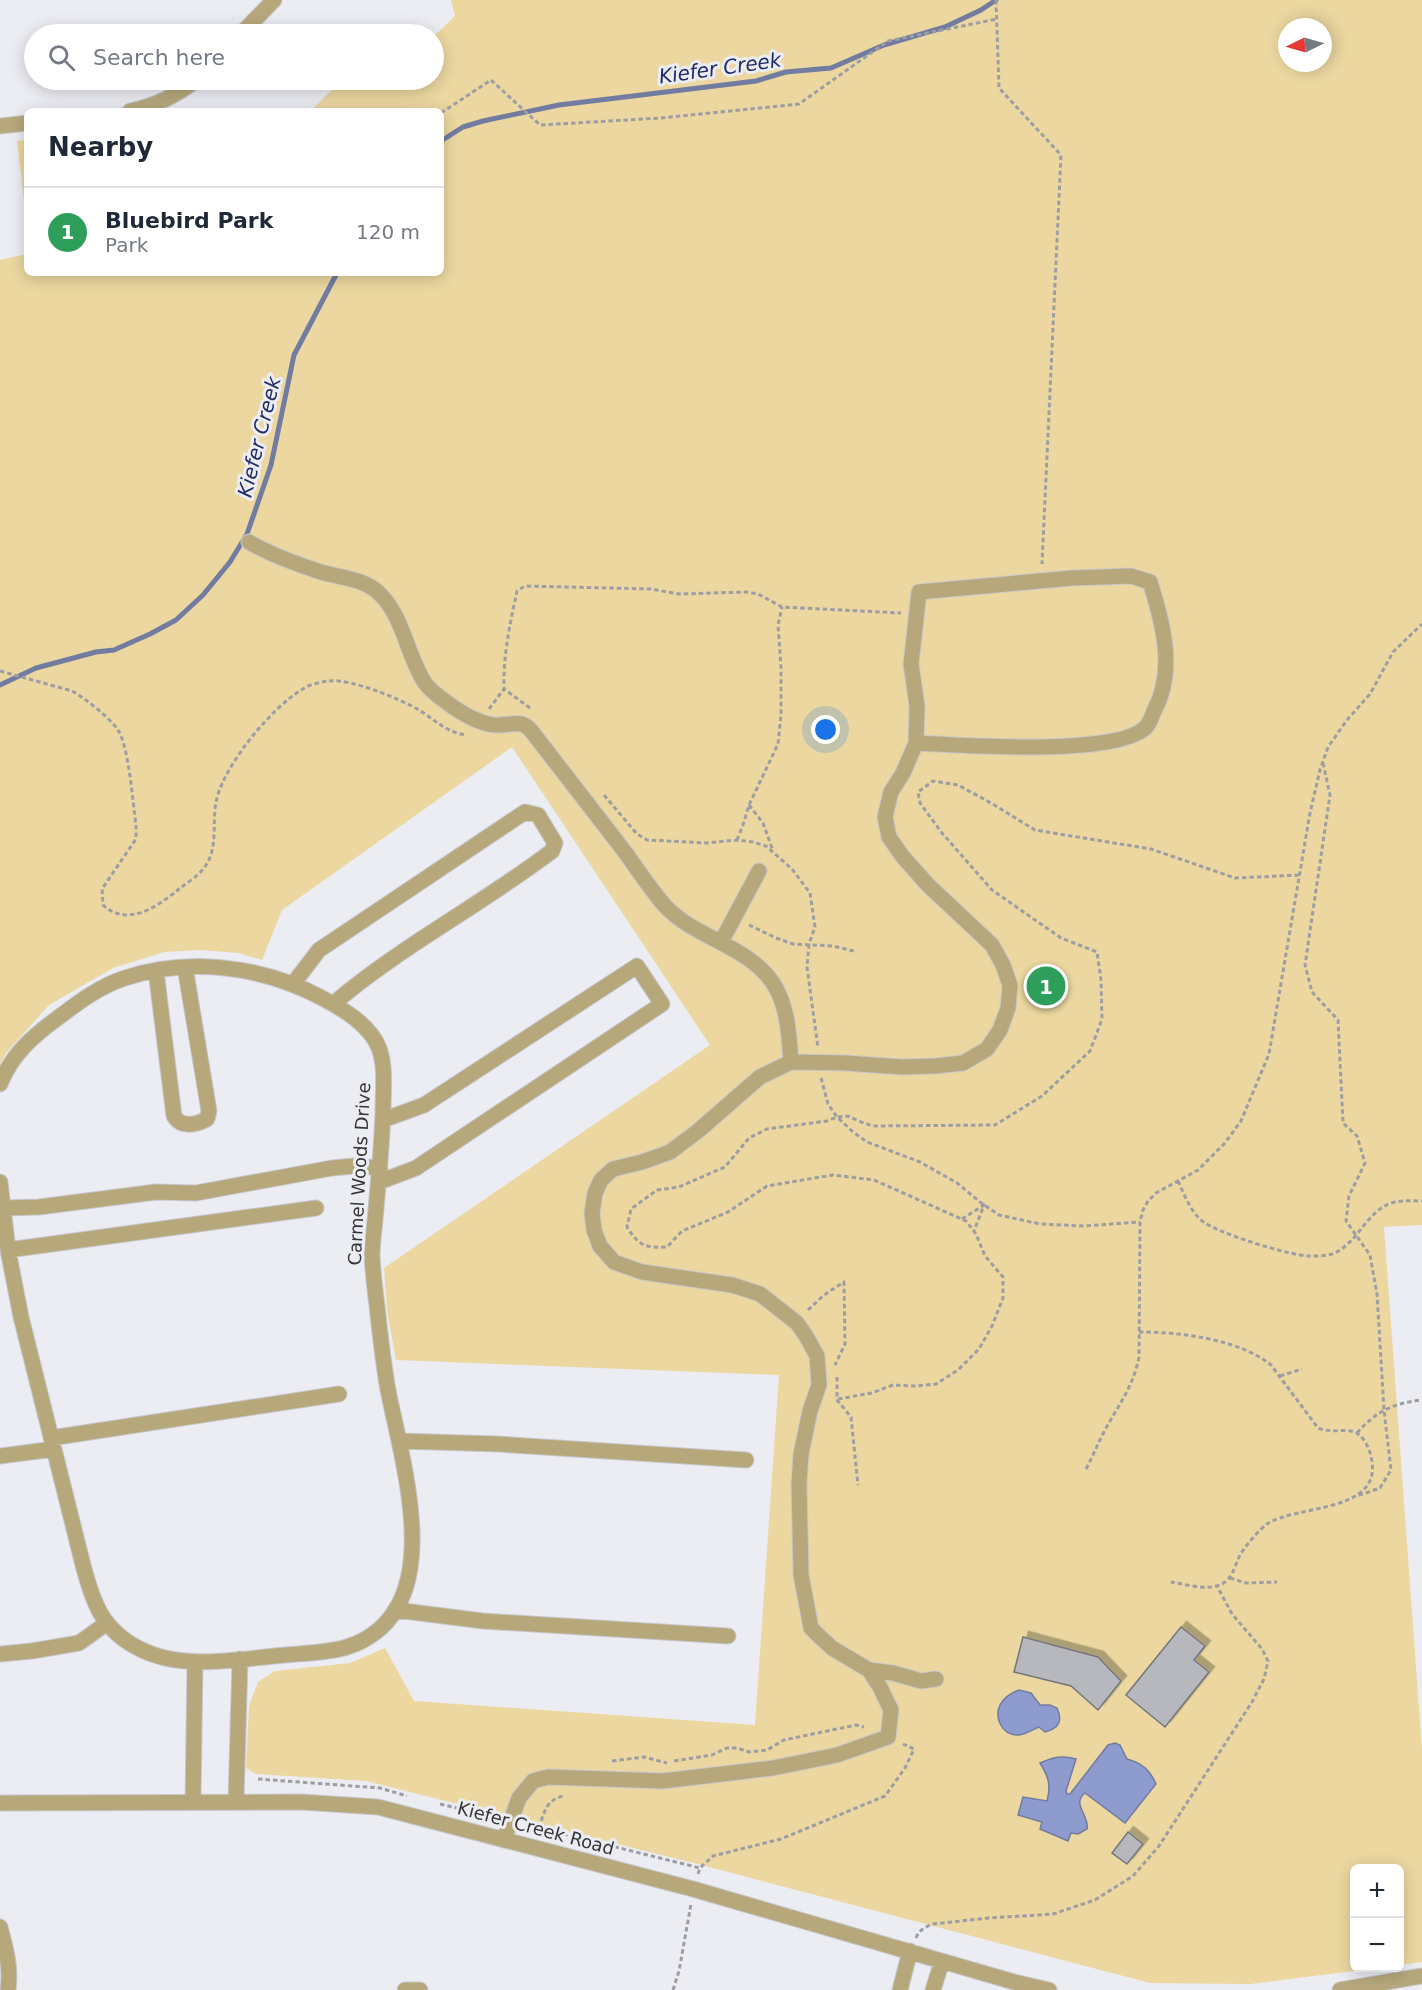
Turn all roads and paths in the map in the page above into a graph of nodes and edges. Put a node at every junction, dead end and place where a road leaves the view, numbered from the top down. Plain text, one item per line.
1 (274, 0) edge
2 (996, 0) edge
3 (997, 20) junction
4 (251, 24) edge
5 (181, 90) edge
6 (146, 108) edge
7 (444, 110) edge
8 (24, 123) edge
9 (0, 126) edge
10 (249, 543) dead end
11 (1042, 581) junction
12 (782, 607) junction
13 (917, 613) junction
14 (1422, 624) edge
15 (0, 671) edge
16 (504, 689) junction
17 (531, 709) dead end
18 (483, 723) junction
19 (916, 743) junction
20 (1323, 762) junction
21 (600, 791) dead end
22 (749, 805) junction
23 (737, 840) junction
24 (774, 853) junction
25 (759, 871) dead end
26 (734, 917) junction
27 (721, 942) junction
28 (809, 944) junction
29 (854, 951) dead end
30 (185, 967) junction
31 (156, 971) junction
32 (293, 984) junction
33 (333, 1004) junction
34 (791, 1062) junction
35 (820, 1063) junction
36 (0, 1084) edge
37 (382, 1120) junction
38 (379, 1175) junction
39 (1178, 1181) junction
40 (0, 1182) edge
41 (1422, 1201) edge
42 (984, 1205) junction
43 (3, 1208) junction
44 (316, 1208) dead end
45 (962, 1219) dead end
46 (1140, 1222) junction
47 (974, 1231) dead end
48 (1356, 1234) junction
49 (8, 1250) junction
50 (7, 1278) edge
51 (797, 1323) junction
52 (1139, 1332) junction
53 (1302, 1369) dead end
54 (1280, 1376) junction
55 (339, 1394) dead end
56 (1422, 1400) edge
57 (1384, 1410) junction
58 (1357, 1433) junction
59 (399, 1441) junction
60 (52, 1444) junction
61 (0, 1456) edge
62 (746, 1460) dead end
63 (1086, 1469) dead end
64 (858, 1485) dead end
65 (1356, 1496) junction
66 (1230, 1578) junction
67 (1171, 1582) dead end
68 (1277, 1582) dead end
69 (1218, 1586) junction
70 (396, 1610) junction
71 (107, 1623) junction
72 (728, 1636) dead end
73 (0, 1654) edge
74 (240, 1659) junction
75 (195, 1662) junction
76 (869, 1670) junction
77 (936, 1679) dead end
78 (888, 1737) junction
79 (236, 1801) junction
80 (193, 1802) junction
81 (0, 1803) edge
82 (504, 1840) junction
83 (693, 1889) junction
84 (0, 1930) edge
85 (910, 1951) junction
86 (942, 1961) junction
87 (1422, 1976) edge
88 (8, 1990) edge
89 (405, 1990) edge
90 (420, 1990) edge
91 (673, 1990) edge
92 (900, 1990) edge
93 (933, 1990) edge
94 (1049, 1990) edge
95 (1340, 1990) edge

1 - 4 street
2 - 3 path
3 - 7 path
3 - 11 path
5 - 6 street
8 - 9 street
10 - 18 street
11 - 13 street
11 - 19 street
12 - 13 path
12 - 16 path
12 - 22 path
13 - 19 street
14 - 20 path
15 - 18 path
16 - 17 path
16 - 18 path
18 - 27 street
19 - 35 street
20 - 39 path
20 - 48 path
21 - 23 path
22 - 23 path
22 - 24 path
23 - 24 path
24 - 28 path
25 - 26 street
26 - 27 street
26 - 28 path
27 - 34 street
28 - 29 path
28 - 35 path
30 - 31 street, Carmel Woods Drive
30 - 31 street
30 - 32 street, Carmel Woods Drive
31 - 36 street, Carmel Woods Drive
32 - 33 street, Carmel Woods Drive
32 - 33 street
33 - 37 street, Carmel Woods Drive
34 - 35 street
34 - 51 street
35 - 42 path
37 - 38 street, Carmel Woods Drive
37 - 38 street
38 - 43 street
38 - 59 street, Carmel Woods Drive
39 - 46 path
39 - 48 path
40 - 43 street, Carmel Woods Drive
41 - 48 path
42 - 45 path
42 - 46 path
42 - 47 path
43 - 49 street, Carmel Woods Drive
44 - 49 street
46 - 52 path
48 - 57 path
49 - 50 street, Carmel Woods Drive
50 - 60 street, Carmel Woods Drive
51 - 64 path
51 - 76 street
52 - 54 path
52 - 63 path
53 - 54 path
54 - 58 path
55 - 60 street
56 - 57 path
57 - 58 path
57 - 65 path
58 - 65 path
59 - 62 street
59 - 70 street, Carmel Woods Drive
60 - 61 street
60 - 71 street, Carmel Woods Drive
65 - 66 path
66 - 68 path
66 - 69 path
67 - 69 path
69 - 85 path
70 - 72 street
70 - 74 street, Carmel Woods Drive
71 - 73 street
71 - 75 street, Carmel Woods Drive
74 - 75 street, Carmel Woods Drive
74 - 79 street
75 - 80 street
76 - 77 street
76 - 78 street
78 - 82 street
78 - 83 path
79 - 80 street, Kiefer Creek Road
79 - 82 street, Kiefer Creek Road
80 - 81 street, Kiefer Creek Road
82 - 83 street, Kiefer Creek Road
83 - 85 street, Kiefer Creek Road
83 - 91 path
84 - 88 street
85 - 86 street, Kiefer Creek Road
85 - 92 street
86 - 93 street
86 - 94 street, Kiefer Creek Road
87 - 95 street
89 - 90 street

